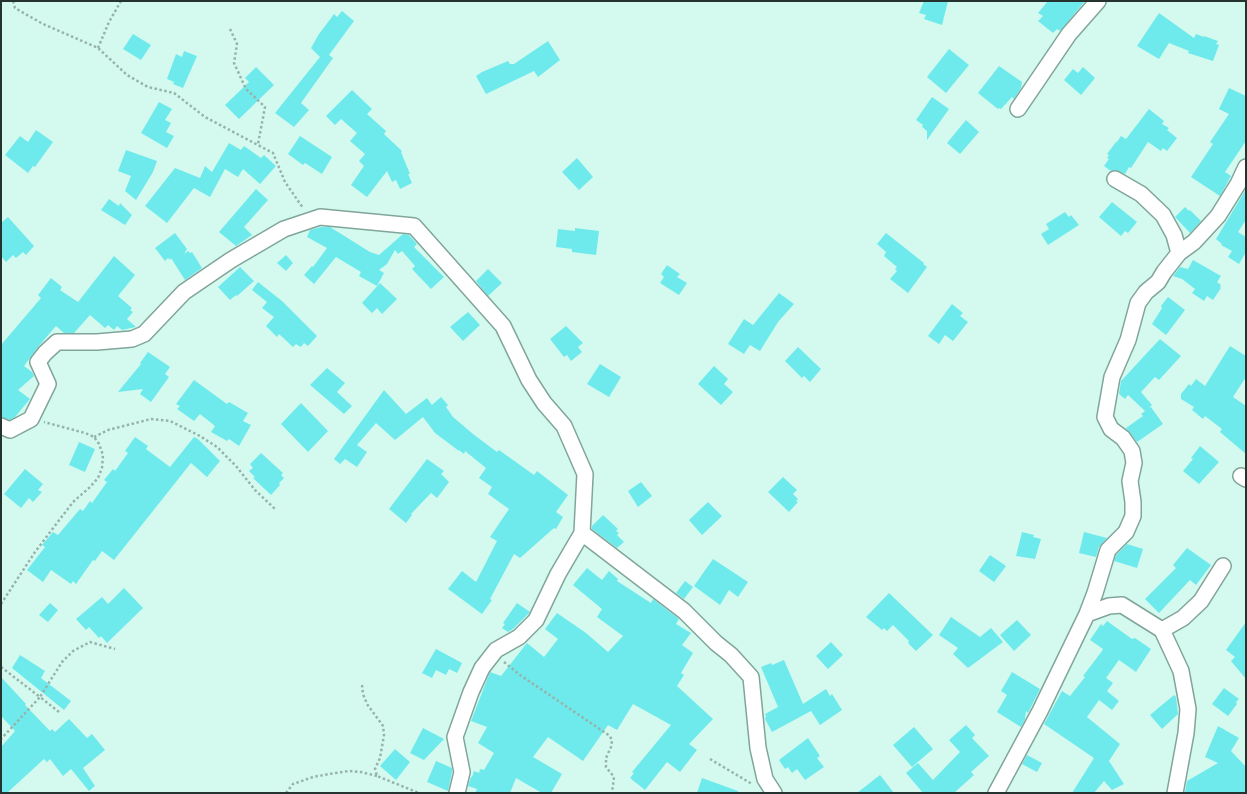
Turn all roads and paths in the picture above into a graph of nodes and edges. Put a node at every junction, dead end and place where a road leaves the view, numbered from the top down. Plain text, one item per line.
1 (13, 1) edge
2 (121, 1) edge
3 (1098, 1) edge
4 (230, 29) dead end
5 (98, 48) junction
6 (1018, 110) dead end
7 (258, 144) junction
8 (1246, 167) edge
9 (1115, 179) dead end
10 (311, 220) junction
11 (1179, 253) junction
12 (31, 419) junction
13 (1, 426) edge
14 (94, 437) junction
15 (275, 509) dead end
16 (582, 533) junction
17 (1223, 566) dead end
18 (1, 604) edge
19 (1087, 614) junction
20 (1162, 630) junction
21 (115, 650) dead end
22 (494, 653) junction
23 (1, 667) edge
24 (362, 685) dead end
25 (40, 697) junction
26 (59, 712) dead end
27 (1, 739) edge
28 (710, 758) dead end
29 (377, 776) junction
30 (754, 785) dead end
31 (286, 793) edge
32 (419, 793) edge
33 (457, 793) edge
34 (612, 793) edge
35 (774, 793) edge
36 (996, 793) edge
37 (1175, 793) edge

1 - 5 path
2 - 5 path
3 - 6 street
4 - 7 path
5 - 7 path
7 - 10 path
8 - 11 street
9 - 11 street
10 - 12 street
10 - 16 street
11 - 19 street
12 - 13 street
12 - 14 path
14 - 15 path
14 - 18 path
16 - 22 street
16 - 35 street
17 - 20 street
19 - 20 street
19 - 36 street
20 - 37 street
21 - 25 path
22 - 33 street
22 - 34 path
23 - 25 path
24 - 29 path
25 - 26 path
25 - 27 path
28 - 30 path
29 - 31 path
29 - 32 path

